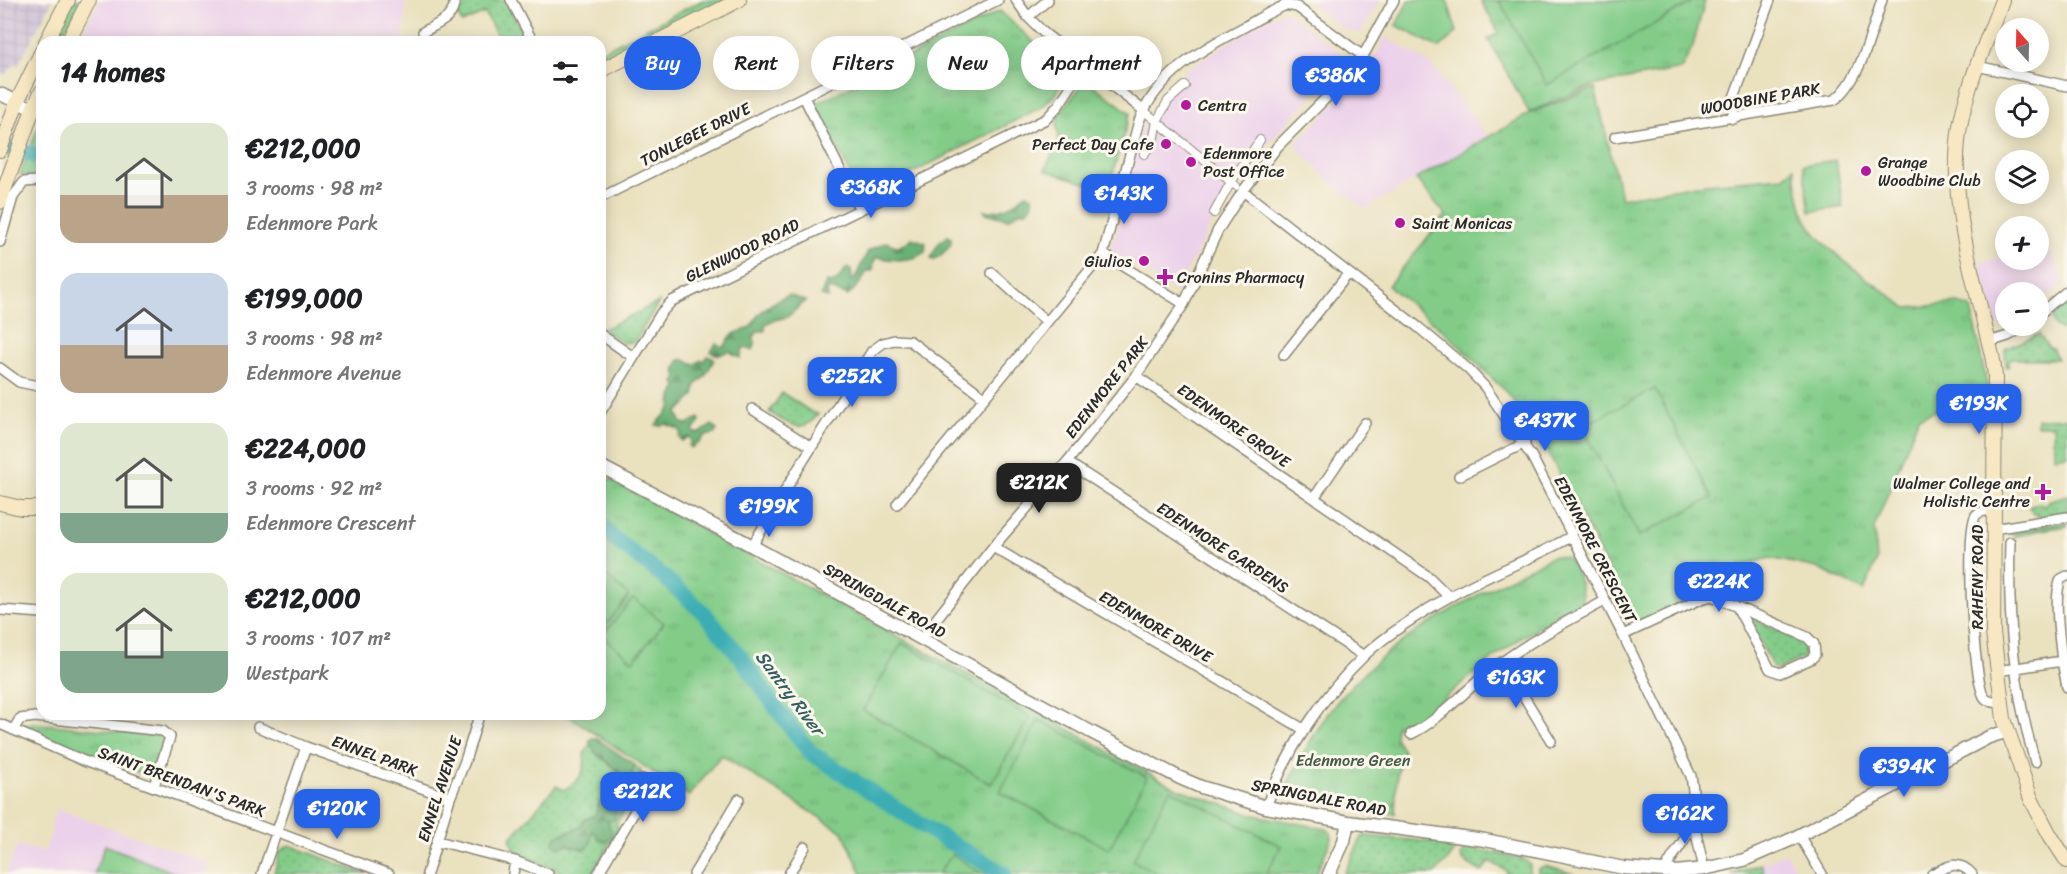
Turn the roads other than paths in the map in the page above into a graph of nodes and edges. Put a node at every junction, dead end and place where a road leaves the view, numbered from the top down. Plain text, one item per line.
1 (68, 0) edge
2 (89, 0) edge
3 (454, 0) edge
4 (512, 0) edge
5 (739, 0) edge
6 (998, 0) edge
7 (1016, 0) edge
8 (1048, 0) edge
9 (1395, 0) edge
10 (1770, 0) edge
11 (1882, 0) edge
12 (2002, 0) edge
13 (1028, 17) junction
14 (423, 32) dead end
15 (49, 36) edge
16 (71, 36) edge
17 (530, 36) edge
18 (1050, 36) edge
19 (1363, 56) junction
20 (36, 63) edge
21 (1977, 66) junction
22 (606, 68) edge
23 (1185, 86) dead end
24 (2067, 86) edge
25 (1068, 90) edge
26 (1117, 90) edge
27 (0, 94) edge
28 (804, 97) junction
29 (17, 102) junction
30 (36, 103) edge
31 (33, 109) junction
32 (1143, 110) junction
33 (1733, 118) junction
34 (1157, 121) junction
35 (1615, 137) dead end
36 (1260, 140) dead end
37 (1, 146) edge
38 (1144, 154) dead end
39 (36, 181) edge
40 (1237, 186) junction
41 (606, 195) edge
42 (0, 202) edge
43 (860, 210) junction
44 (1214, 213) dead end
45 (0, 242) edge
46 (1103, 254) junction
47 (992, 273) dead end
48 (1348, 274) junction
49 (2067, 291) edge
50 (1184, 304) junction
51 (2049, 306) edge
52 (1047, 322) junction
53 (2008, 336) edge
54 (606, 338) edge
55 (1989, 342) junction
56 (1284, 355) dead end
57 (633, 357) junction
58 (0, 368) edge
59 (1136, 376) junction
60 (36, 386) edge
61 (984, 397) junction
62 (606, 402) edge
63 (752, 409) dead end
64 (1365, 423) dead end
65 (1525, 443) junction
66 (812, 447) junction
67 (1066, 462) junction
68 (606, 468) edge
69 (1459, 476) dead end
70 (1314, 498) junction
71 (0, 503) edge
72 (897, 504) dead end
73 (36, 508) edge
74 (1993, 510) junction
75 (2067, 517) edge
76 (1993, 529) junction
77 (1572, 536) junction
78 (2010, 542) dead end
79 (752, 546) junction
80 (993, 548) junction
81 (2067, 576) edge
82 (1449, 597) junction
83 (1605, 601) junction
84 (1737, 607) junction
85 (0, 610) edge
86 (36, 613) edge
87 (1623, 635) junction
88 (923, 639) junction
89 (1364, 656) junction
90 (2062, 661) junction
91 (1503, 662) junction
92 (2015, 668) junction
93 (1997, 671) junction
94 (2067, 687) edge
95 (2002, 703) junction
96 (36, 717) edge
97 (62, 720) edge
98 (478, 720) edge
99 (0, 724) edge
100 (258, 727) dead end
101 (13, 730) junction
102 (1305, 730) junction
103 (2008, 731) junction
104 (1411, 734) dead end
105 (1551, 741) dead end
106 (306, 747) junction
107 (2035, 762) dead end
108 (642, 779) dead end
109 (154, 786) junction
110 (450, 798) junction
111 (739, 800) dead end
112 (1266, 807) junction
113 (1693, 816) junction
114 (1348, 822) junction
115 (276, 832) junction
116 (1799, 836) junction
117 (438, 841) junction
118 (1699, 844) junction
119 (1680, 846) junction
120 (805, 847) dead end
121 (515, 861) junction
122 (2067, 861) edge
123 (1704, 869) junction
124 (1665, 871) junction
125 (262, 874) edge
126 (389, 874) edge
127 (427, 874) edge
128 (513, 874) edge
129 (548, 874) edge
130 (598, 874) edge
131 (694, 874) edge
132 (789, 874) edge
133 (1329, 874) edge
134 (1822, 874) edge
135 (1932, 874) edge
136 (1972, 874) edge

1 - 15 main road
2 - 16 main road
3 - 14 street
4 - 17 street
5 - 22 main road
6 - 28 street, TONLEGEE DRIVE
7 - 13 street
8 - 13 street
9 - 19 street, EDENMORE PARK
10 - 33 street
11 - 33 street, WOODBINE PARK
12 - 21 main road, RAHENY ROAD
13 - 18 street
19 - 32 street
19 - 40 street, EDENMORE PARK
20 - 29 main road
21 - 24 street
21 - 55 main road, RAHENY ROAD
23 - 34 street
25 - 43 street, GLENWOOD ROAD
26 - 32 street
27 - 29 street
28 - 41 street, TONLEGEE DRIVE
28 - 43 street
29 - 31 street
29 - 37 main road
30 - 31 main road
31 - 42 main road
32 - 34 street
32 - 46 street
33 - 35 street, WOODBINE PARK
34 - 38 street
34 - 40 street
36 - 40 street
39 - 45 street
40 - 44 street
40 - 48 street, EDENMORE CRESCENT
40 - 50 street, EDENMORE PARK
43 - 57 street, GLENWOOD ROAD
46 - 50 street
46 - 52 street
47 - 52 street
48 - 56 street
48 - 65 street, EDENMORE CRESCENT
49 - 51 street
50 - 59 street, EDENMORE PARK
52 - 61 street
53 - 55 street
54 - 57 street
55 - 74 main road, RAHENY ROAD
57 - 62 street, GLENWOOD ROAD
58 - 60 street
59 - 67 street, EDENMORE PARK
59 - 70 street, EDENMORE GROVE
61 - 66 street
61 - 72 street
63 - 66 street
64 - 70 street
65 - 69 street
65 - 77 street, EDENMORE CRESCENT
66 - 79 street
67 - 80 street, EDENMORE PARK
67 - 89 street, EDENMORE GARDENS
68 - 79 street, SPRINGDALE ROAD
70 - 82 street, EDENMORE GROVE
71 - 73 main road
74 - 76 main road, RAHENY ROAD
74 - 95 street
75 - 76 street
76 - 93 main road, RAHENY ROAD
77 - 82 street
77 - 83 street, EDENMORE CRESCENT
78 - 92 street
79 - 88 street, SPRINGDALE ROAD
80 - 88 street, EDENMORE PARK
80 - 102 street, EDENMORE DRIVE
81 - 90 street
82 - 89 street
83 - 87 street, EDENMORE CRESCENT
83 - 91 street
84 - 84 street, EDENMORE CRESCENT
84 - 87 street, EDENMORE CRESCENT
85 - 86 street
87 - 113 street, EDENMORE CRESCENT
88 - 112 street, SPRINGDALE ROAD
89 - 102 street
90 - 92 street
90 - 94 street
91 - 104 street
91 - 105 street
92 - 93 street
92 - 107 street
93 - 95 main road, RAHENY ROAD
95 - 103 main road, RAHENY ROAD
96 - 101 street
97 - 109 street
98 - 110 street, ENNEL AVENUE
99 - 101 street, SAINT BRENDAN'S PARK
100 - 106 street, ENNEL PARK
101 - 109 street, SAINT BRENDAN'S PARK
102 - 112 street
103 - 116 street, SPRINGDALE ROAD
103 - 122 main road, RAHENY ROAD
106 - 110 street, ENNEL PARK
106 - 115 street
108 - 130 street
109 - 115 street, SAINT BRENDAN'S PARK
110 - 117 street, ENNEL AVENUE
111 - 131 street
112 - 114 street, SPRINGDALE ROAD
113 - 118 street, EDENMORE CRESCENT
113 - 119 street, EDENMORE CRESCENT
114 - 124 street, SPRINGDALE ROAD
114 - 133 street
115 - 125 street
115 - 126 street, SAINT BRENDAN'S PARK
116 - 123 street, SPRINGDALE ROAD
116 - 134 street
117 - 121 street
117 - 127 street, ENNEL AVENUE
118 - 119 street
118 - 123 street, EDENMORE CRESCENT
119 - 124 street, EDENMORE CRESCENT
120 - 132 street
121 - 128 street
121 - 129 street
123 - 124 street, SPRINGDALE ROAD
135 - 136 street

